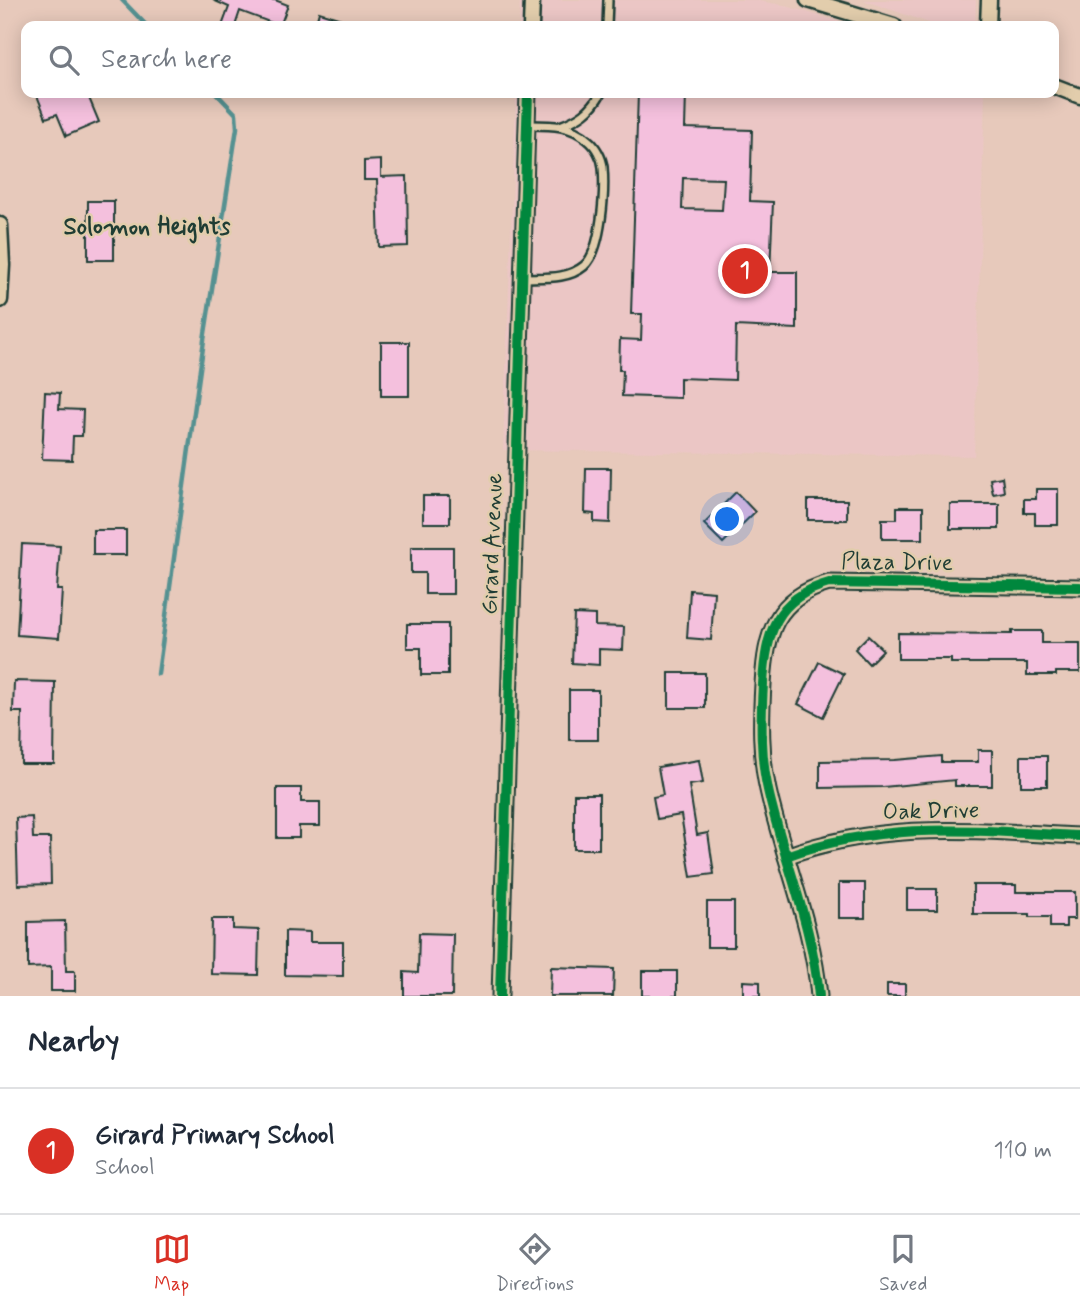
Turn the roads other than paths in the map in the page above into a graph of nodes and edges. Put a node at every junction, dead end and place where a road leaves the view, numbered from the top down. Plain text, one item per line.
1 (532, 0) edge
2 (608, 0) edge
3 (808, 0) edge
4 (989, 0) edge
5 (531, 21) edge
6 (607, 21) edge
7 (877, 21) edge
8 (988, 21) edge
9 (1059, 88) edge
10 (1080, 96) edge
11 (528, 98) edge
12 (598, 98) edge
13 (527, 124) junction
14 (559, 126) junction
15 (0, 225) edge
16 (522, 278) junction
17 (0, 300) edge
18 (1080, 587) edge
19 (1080, 836) edge
20 (786, 856) junction
21 (500, 996) edge
22 (819, 996) edge

1 - 5 street
2 - 6 lane
3 - 7 street
4 - 8 street
9 - 10 street
11 - 13 street, Girard Avenue
12 - 14 lane
13 - 14 lane
13 - 16 street, Girard Avenue
14 - 16 lane
15 - 17 street
16 - 21 street, Girard Avenue
18 - 20 street, Plaza Drive
19 - 20 street, Oak Drive
20 - 22 street, Plaza Drive

